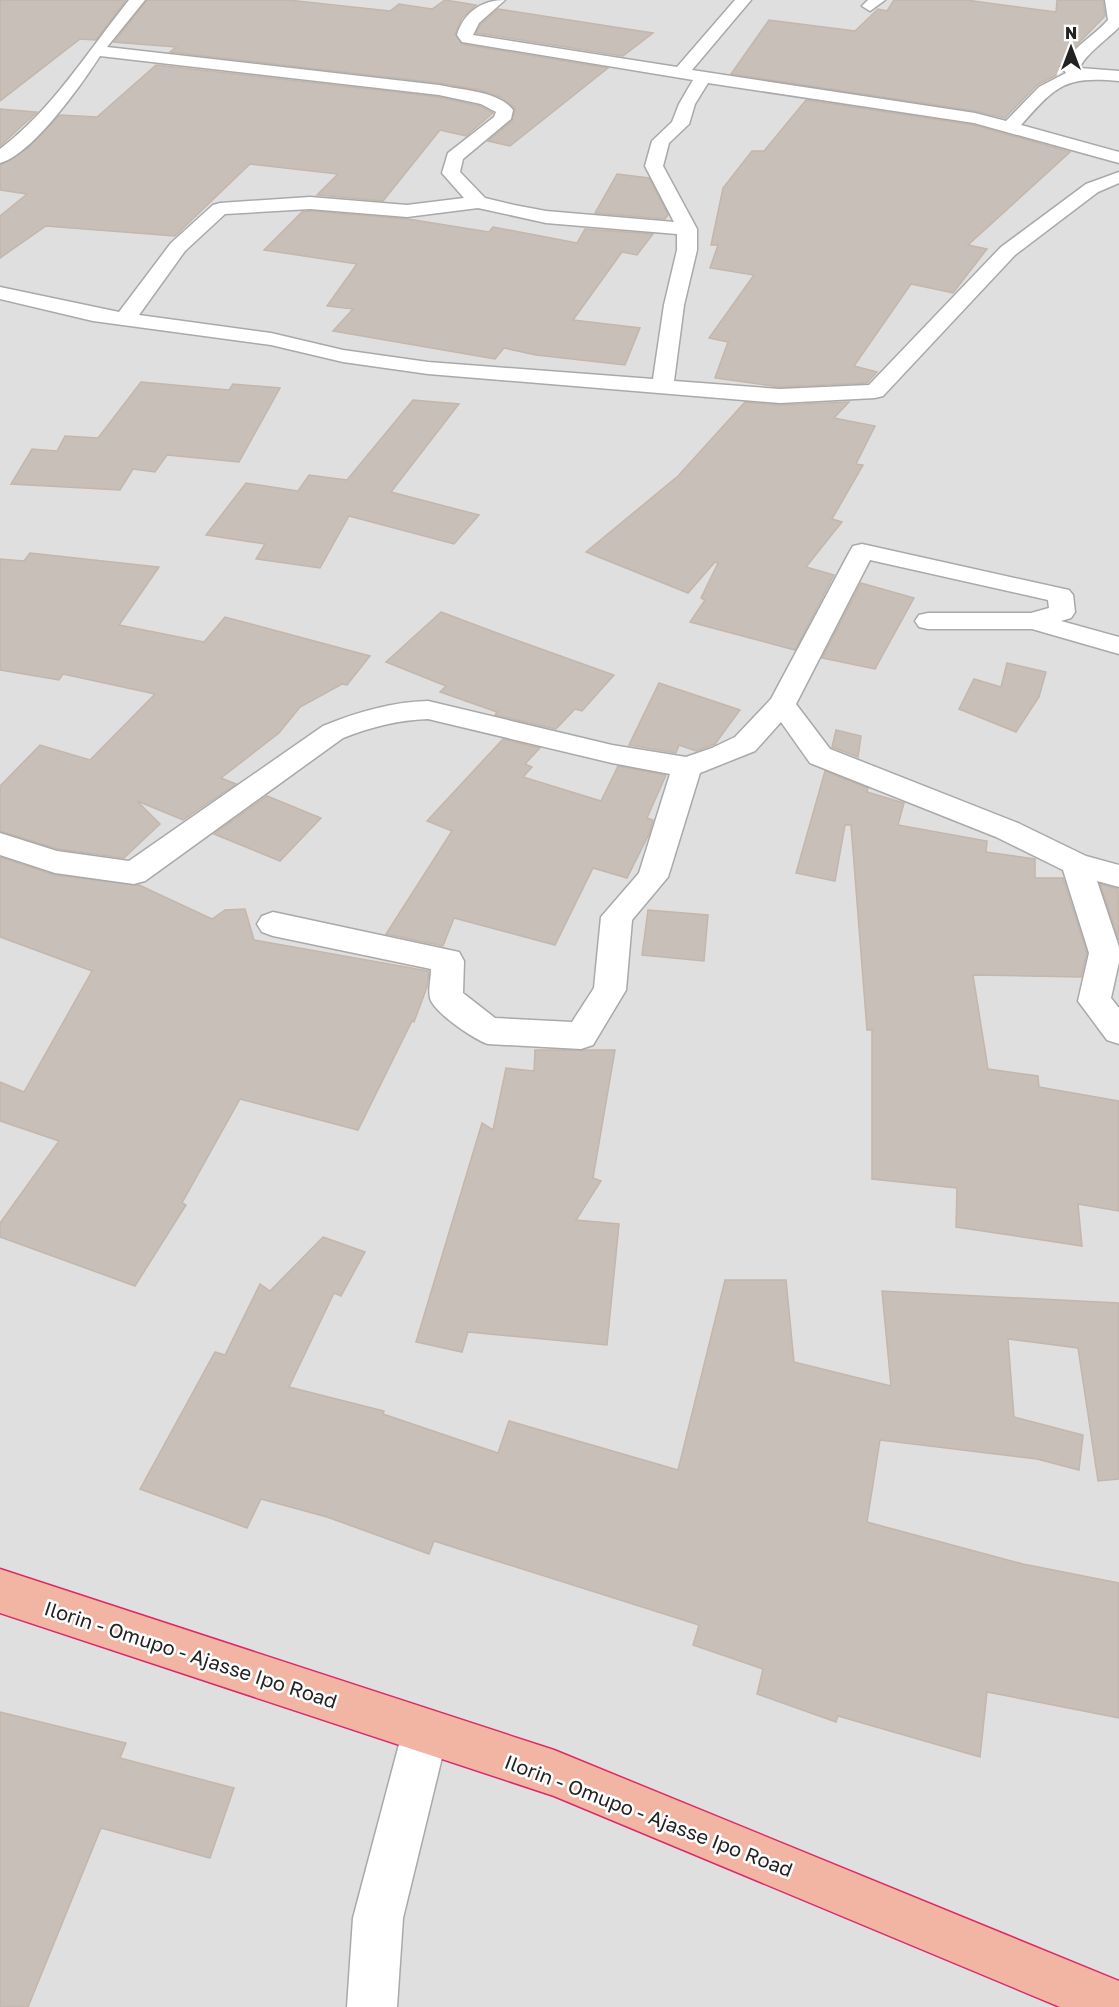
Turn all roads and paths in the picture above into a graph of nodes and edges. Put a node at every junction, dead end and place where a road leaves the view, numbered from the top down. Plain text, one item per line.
1 (138, 0) edge
2 (497, 0) edge
3 (743, 0) edge
4 (1113, 0) edge
5 (1113, 31) edge
6 (96, 51) junction
7 (681, 73) junction
8 (1078, 74) junction
9 (703, 77) junction
10 (1114, 77) edge
11 (1009, 128) junction
12 (0, 158) edge
13 (1119, 158) edge
14 (1119, 177) edge
15 (478, 202) junction
16 (687, 229) junction
17 (0, 293) edge
18 (125, 319) junction
19 (663, 385) junction
20 (928, 621) dead end
21 (1033, 621) junction
22 (1119, 646) edge
23 (782, 704) junction
24 (687, 767) junction
25 (0, 844) edge
26 (1076, 864) junction
27 (1119, 876) edge
28 (273, 924) dead end
29 (1107, 1001) edge
30 (1119, 1031) edge
31 (0, 1591) edge
32 (425, 1733) junction
33 (1119, 2006) edge
34 (372, 2007) edge

1 - 6 street
2 - 7 street
3 - 7 street
4 - 5 street
5 - 8 street
6 - 12 street
6 - 15 street
7 - 9 street
8 - 10 street
8 - 11 street
9 - 11 street
9 - 16 street
11 - 13 street
14 - 19 street
15 - 16 street
15 - 18 street
16 - 19 street
17 - 18 street
18 - 19 street
20 - 21 street
21 - 22 street
21 - 23 street
23 - 24 street
23 - 26 street
24 - 25 street
24 - 28 street
26 - 27 street
26 - 29 street
29 - 30 street
31 - 32 highway, Ilorin - Omupo - Ajasse Ipo Road
32 - 33 highway, Ilorin - Omupo - Ajasse Ipo Road
32 - 34 street

